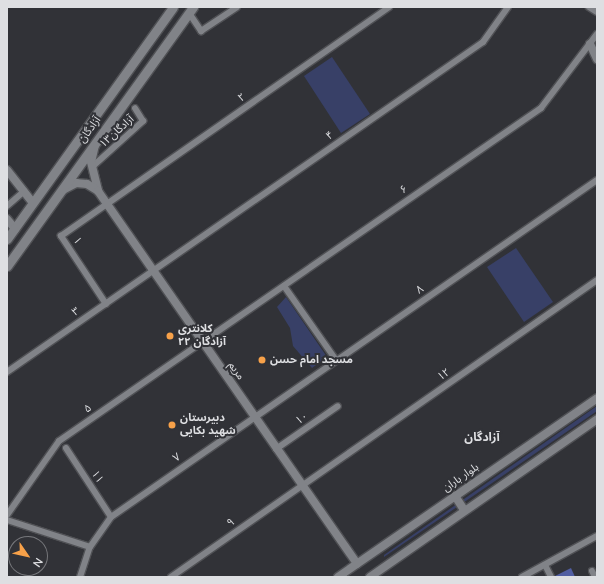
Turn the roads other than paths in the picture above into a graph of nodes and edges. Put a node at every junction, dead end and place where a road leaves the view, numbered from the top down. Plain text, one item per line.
1 (174, 7) edge
2 (237, 7) edge
3 (389, 7) edge
4 (508, 7) edge
5 (590, 7) edge
6 (191, 10) edge
7 (597, 12) edge
8 (597, 34) edge
9 (590, 44) junction
10 (597, 59) edge
11 (135, 108) dead end
12 (96, 142) junction
13 (92, 167) junction
14 (7, 170) edge
15 (597, 180) edge
16 (24, 191) junction
17 (60, 192) junction
18 (98, 192) junction
19 (33, 203) junction
20 (107, 205) junction
21 (7, 206) edge
22 (7, 219) edge
23 (15, 229) junction
24 (7, 240) edge
25 (7, 266) edge
26 (153, 271) junction
27 (597, 280) edge
28 (284, 286) junction
29 (106, 304) junction
30 (202, 342) junction
31 (336, 360) junction
32 (8, 369) edge
33 (597, 398) edge
34 (338, 406) dead end
35 (254, 417) junction
36 (597, 419) edge
37 (66, 448) dead end
38 (276, 449) junction
39 (302, 485) junction
40 (455, 496) junction
41 (464, 510) junction
42 (7, 515) edge
43 (111, 517) junction
44 (7, 520) edge
45 (597, 536) edge
46 (90, 547) junction
47 (357, 564) junction
48 (544, 565) junction
49 (80, 577) edge
50 (171, 577) edge
51 (338, 577) edge
52 (370, 577) edge
53 (522, 577) edge
54 (551, 577) edge

1 - 19 main road, آزادگان
2 - 6 street
3 - 20 street, ۲
4 - 26 street, ۴
5 - 7 street
6 - 12 main road, آزادگان
8 - 9 street, ۶
9 - 10 street
9 - 28 street, ۶
11 - 13 street, آزادگان۱۳
12 - 13 street
12 - 17 main road, آزادگان
13 - 18 street
14 - 16 street
15 - 31 street, ۸
16 - 19 street
16 - 21 street
17 - 18 street
17 - 25 main road, آزادگان
18 - 20 street, مریم
19 - 23 main road, آزادگان
20 - 26 street, مریم
20 - 29 street, ۱
22 - 23 street
23 - 24 main road, آزادگان
26 - 29 street, ۳
26 - 30 street, مریم
27 - 39 street, ۱۲
28 - 30 street, ۶
28 - 31 street
29 - 32 street, ۳
30 - 35 street, مریم
30 - 42 street, ۵
31 - 35 street, ۸
33 - 40 street, بلوار باران
34 - 38 street, ۱۰
35 - 38 street, مریم
35 - 43 street, ۷
36 - 41 street
37 - 43 street, ۱۱
38 - 39 street, مریم
39 - 47 street, مریم
39 - 50 street, ۹
40 - 41 street
40 - 47 street, بلوار باران
41 - 52 street
43 - 46 street
44 - 46 street
45 - 48 street
46 - 49 street
47 - 51 street, بلوار باران
48 - 53 street
48 - 54 street

